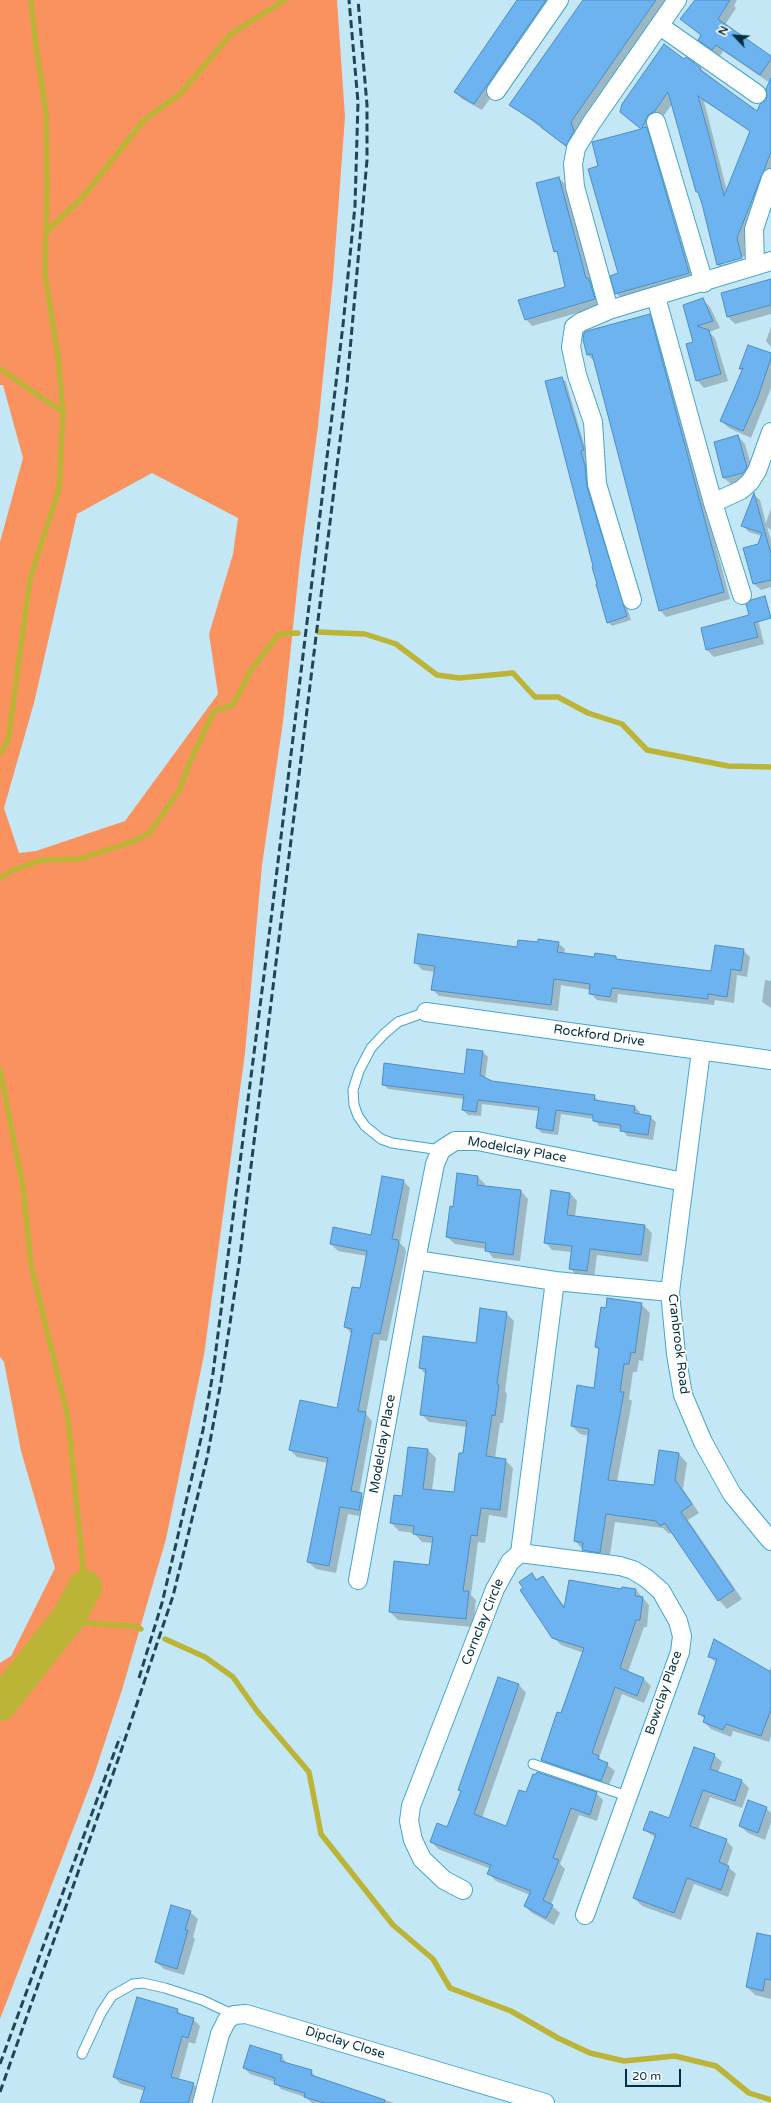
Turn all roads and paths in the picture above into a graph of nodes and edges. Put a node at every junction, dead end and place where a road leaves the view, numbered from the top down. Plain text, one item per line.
1 (559, 0) edge
2 (677, 0) edge
3 (660, 26) junction
4 (496, 90) dead end
5 (757, 94) dead end
6 (656, 122) dead end
7 (771, 178) edge
8 (763, 263) edge
9 (704, 283) junction
10 (656, 297) junction
11 (609, 310) junction
12 (771, 432) edge
13 (713, 503) junction
14 (742, 595) dead end
15 (632, 600) dead end
16 (426, 1012) joint
17 (701, 1051) junction
18 (771, 1060) edge
19 (441, 1150) junction
20 (684, 1182) junction
21 (416, 1260) junction
22 (555, 1281) junction
23 (670, 1292) junction
24 (771, 1541) edge
25 (520, 1553) junction
26 (358, 1580) dead end
27 (533, 1764) dead end
28 (627, 1796) junction
29 (463, 1890) dead end
30 (585, 1915) dead end
31 (234, 2015) junction
32 (82, 2054) dead end
33 (205, 2102) edge
34 (545, 2103) edge

1 - 4 street
2 - 3 street
3 - 5 street
3 - 11 street
6 - 9 street
7 - 8 street
8 - 9 street
9 - 10 street
10 - 11 street
10 - 13 street
11 - 15 street
12 - 13 street
13 - 14 street
16 - 17 street, Rockford Drive
16 - 19 lane
17 - 18 street, Rockford Drive
17 - 20 street, Cranbrook Road
19 - 20 street, Modelclay Place
19 - 21 street, Modelclay Place
20 - 23 street, Cranbrook Road
21 - 22 street
21 - 26 street, Modelclay Place
22 - 23 street
22 - 25 street
23 - 24 street, Cranbrook Road
25 - 28 street, Bowclay Place
25 - 29 street, Cornclay Circle
27 - 28 lane
28 - 30 street, Bowclay Place
31 - 32 lane
31 - 33 street
31 - 34 street, Dipclay Close

